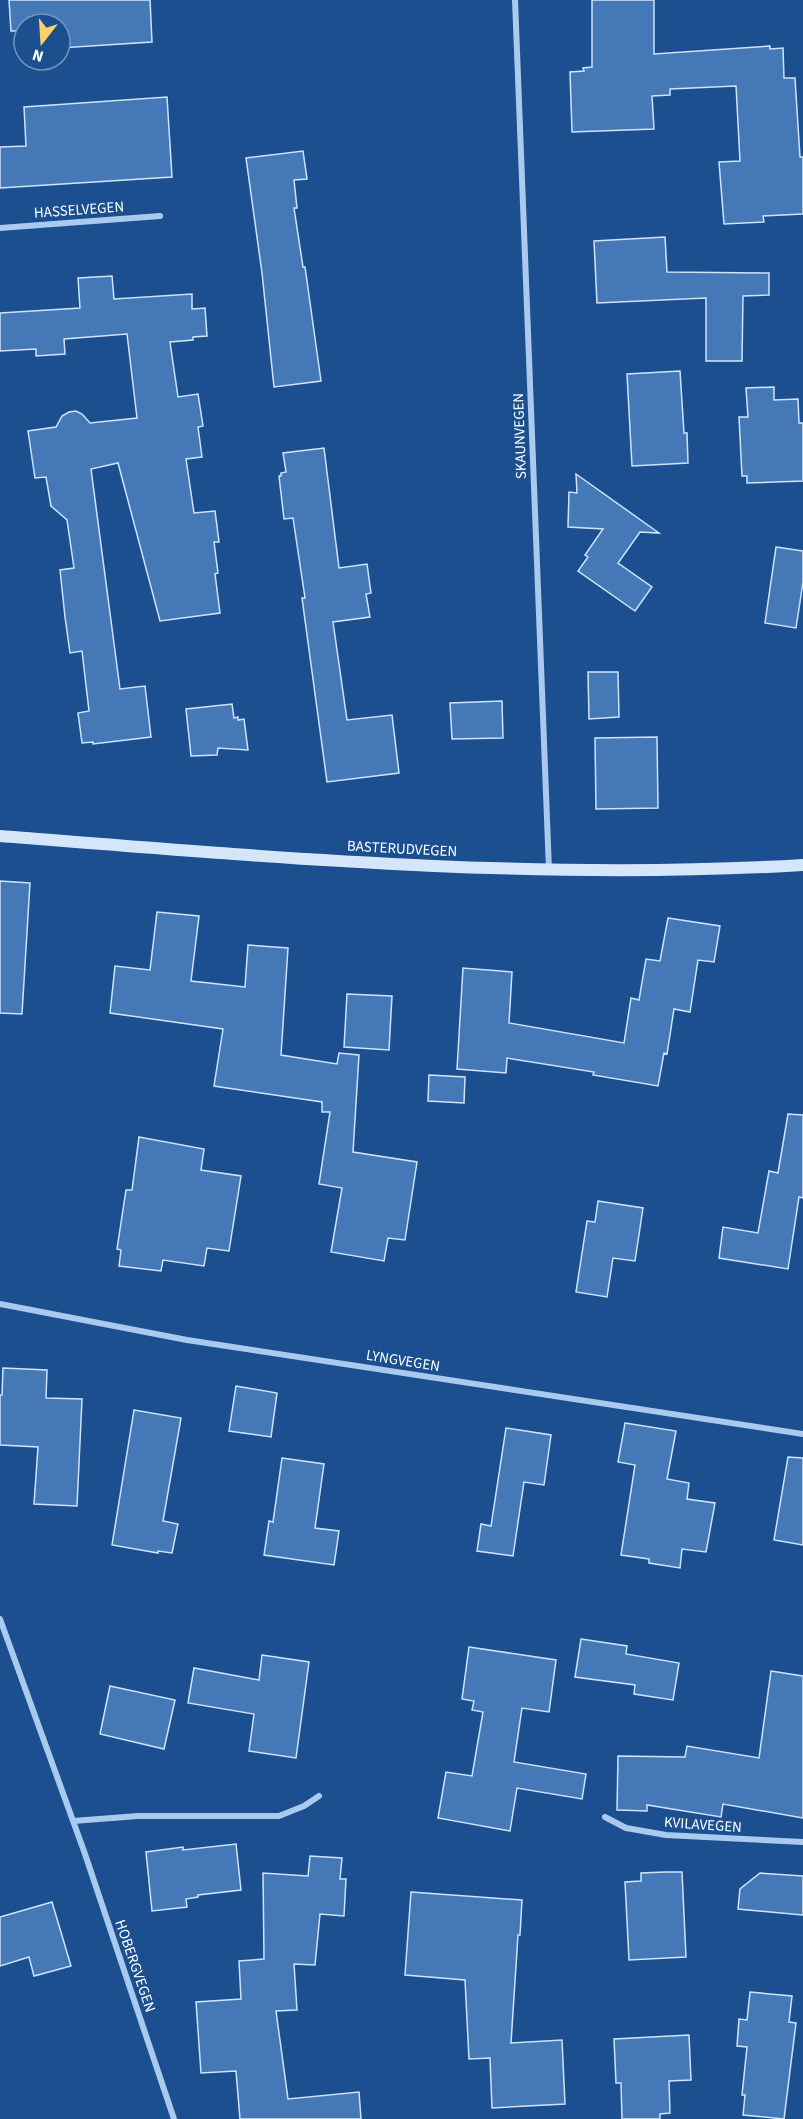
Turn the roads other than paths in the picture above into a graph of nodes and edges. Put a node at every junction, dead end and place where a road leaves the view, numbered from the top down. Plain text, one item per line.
1 (515, 0) edge
2 (160, 216) dead end
3 (0, 228) edge
4 (0, 836) edge
5 (803, 865) edge
6 (549, 870) junction
7 (0, 1304) edge
8 (803, 1434) edge
9 (0, 1619) edge
10 (319, 1796) dead end
11 (605, 1817) dead end
12 (73, 1821) junction
13 (803, 1842) edge
14 (174, 2119) edge

1 - 6 street, SKAUNVEGEN
2 - 3 street, HASSELVEGEN
4 - 6 main road, BASTERUDVEGEN
5 - 6 main road, BASTERUDVEGEN
7 - 8 street, LYNGVEGEN
9 - 12 street, HOBERGVEGEN
10 - 12 street
11 - 13 street, KVILAVEGEN
12 - 14 street, HOBERGVEGEN

